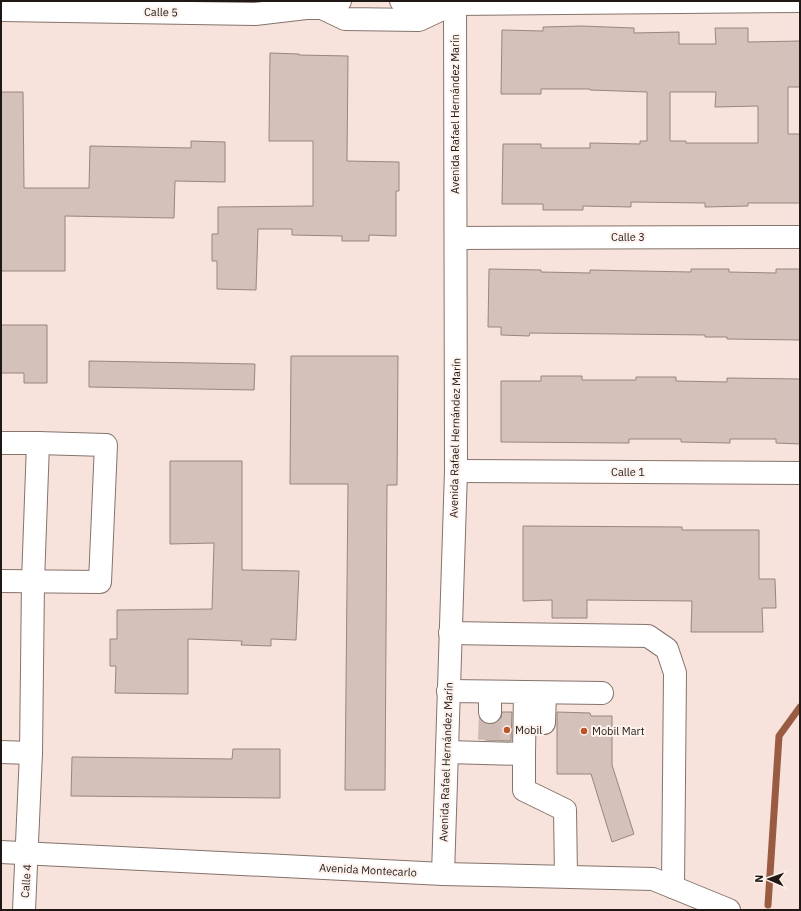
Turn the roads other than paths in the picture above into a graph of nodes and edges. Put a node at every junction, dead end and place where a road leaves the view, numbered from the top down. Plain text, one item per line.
1 (401, 1) edge
2 (800, 1) edge
3 (455, 2) edge
4 (318, 5) edge
5 (1, 10) edge
6 (800, 237) edge
7 (456, 238) junction
8 (1, 443) edge
9 (38, 443) junction
10 (456, 471) junction
11 (800, 473) edge
12 (1, 581) edge
13 (33, 582) junction
14 (450, 633) junction
15 (448, 691) junction
16 (535, 692) junction
17 (602, 693) dead end
18 (1, 752) edge
19 (446, 752) junction
20 (31, 753) junction
21 (524, 754) junction
22 (1, 852) edge
23 (28, 853) junction
24 (443, 874) junction
25 (566, 876) junction
26 (673, 887) junction
27 (24, 910) edge
28 (729, 910) edge

1 - 3 street, Calle 5
2 - 3 street, Calle 5
3 - 4 street, Calle 5
3 - 7 street, Avenida Rafael Hernández Marín
4 - 5 street, Calle 5
6 - 7 street, Calle 3
7 - 10 street, Avenida Rafael Hernández Marín
8 - 9 street
9 - 13 street, Calle 4
9 - 13 street
10 - 11 street, Calle 1
10 - 14 street, Avenida Rafael Hernández Marín
12 - 13 street
13 - 20 street, Calle 4
14 - 15 street, Avenida Rafael Hernández Marín
14 - 26 street
15 - 16 street
15 - 19 street, Avenida Rafael Hernández Marín
16 - 17 street
16 - 21 street
18 - 20 street
19 - 21 street
19 - 24 street, Avenida Rafael Hernández Marín
20 - 23 street, Calle 4
21 - 25 street
22 - 23 street, Avenida Montecarlo
23 - 24 street, Avenida Montecarlo
23 - 27 street, Calle 4
24 - 25 street, Avenida Montecarlo
25 - 26 street, Avenida Montecarlo
26 - 28 street, Avenida Montecarlo

